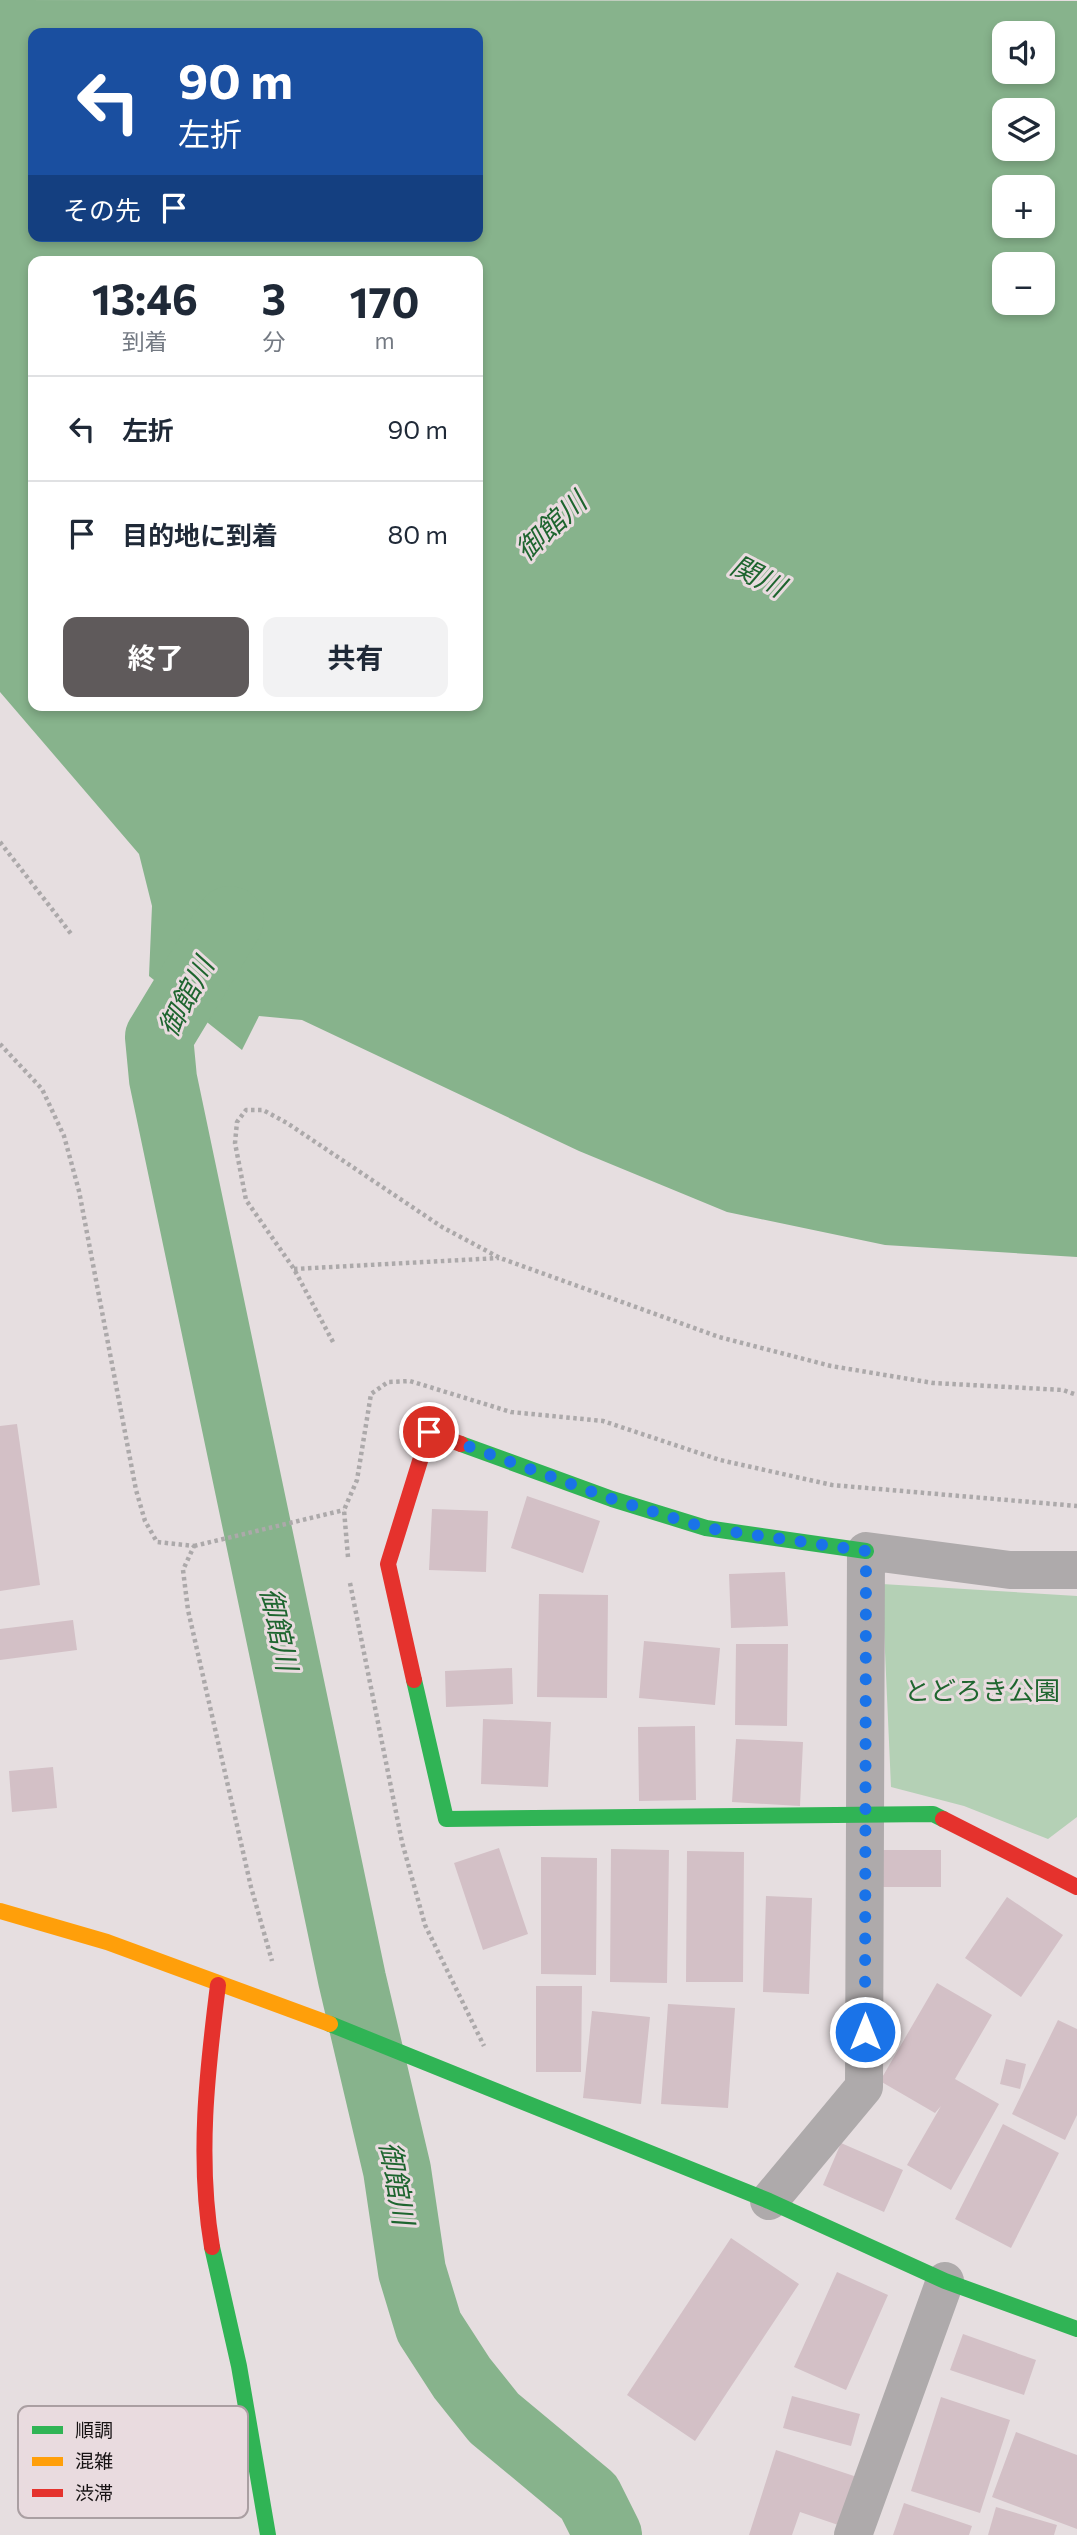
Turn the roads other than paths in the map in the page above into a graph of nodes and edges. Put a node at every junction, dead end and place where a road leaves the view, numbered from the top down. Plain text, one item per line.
1 (866, 1551) junction
2 (1077, 1570) edge
3 (866, 1815) junction
4 (1077, 1887) edge
5 (0, 1911) edge
6 (218, 1985) junction
7 (769, 2201) junction
8 (945, 2281) junction
9 (1077, 2329) edge
10 (268, 2535) edge
11 (853, 2535) edge

1 - 2 street
1 - 3 street
1 - 3 street
3 - 4 street
3 - 7 street
5 - 6 street
6 - 7 street
6 - 10 street
7 - 8 street
8 - 9 street
8 - 11 street

